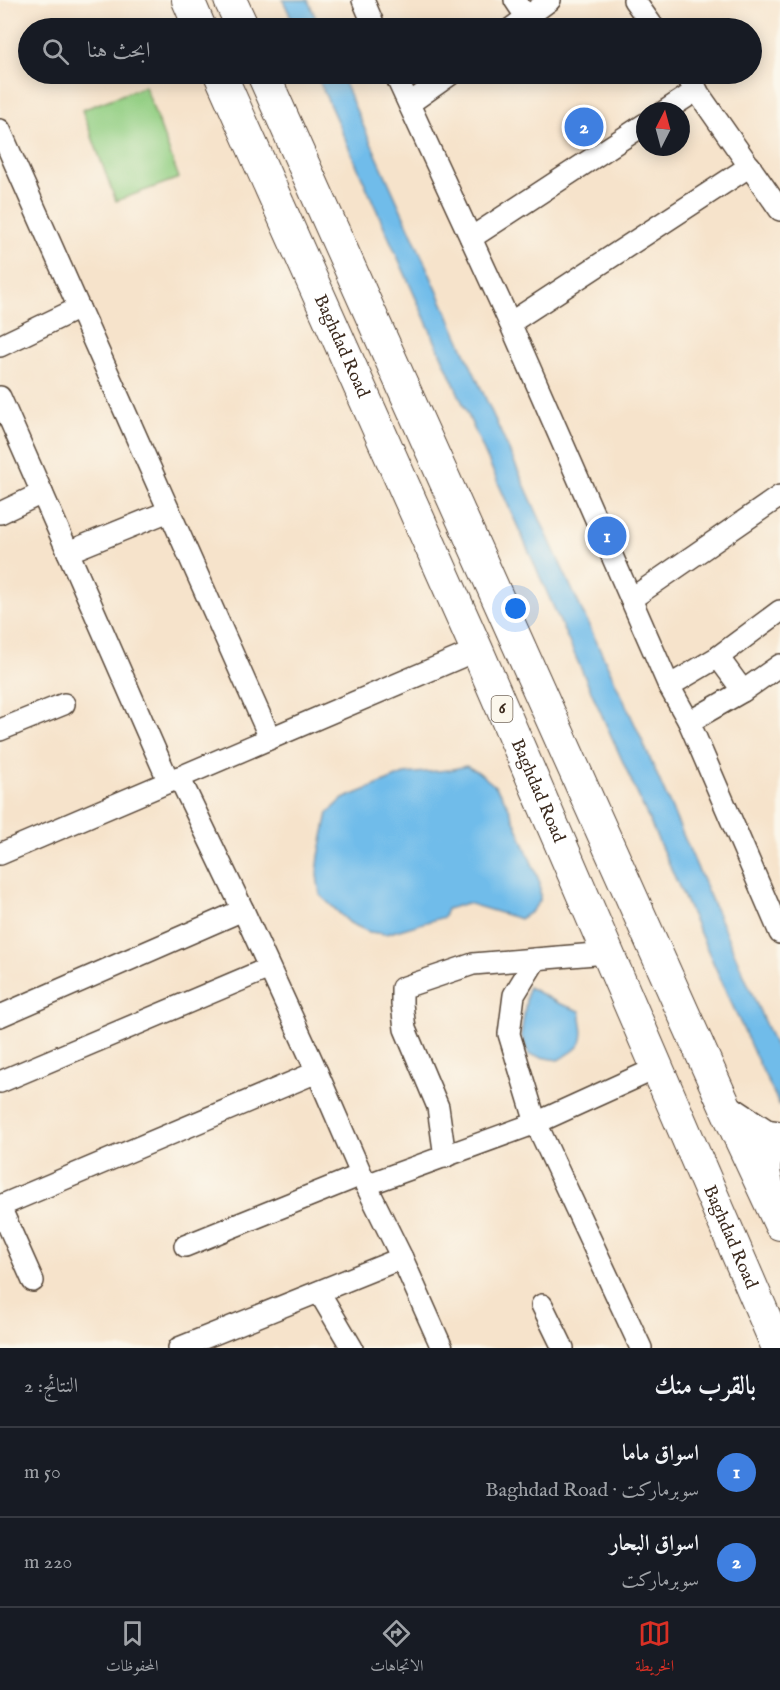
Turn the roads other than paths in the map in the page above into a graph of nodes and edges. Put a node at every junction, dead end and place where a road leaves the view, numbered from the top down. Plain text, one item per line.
1 (188, 0) edge
2 (230, 0) edge
3 (363, 0) edge
4 (515, 0) edge
5 (550, 0) edge
6 (634, 0) edge
7 (196, 18) edge
8 (238, 18) edge
9 (371, 18) edge
10 (519, 18) edge
11 (527, 18) edge
12 (647, 18) edge
13 (224, 84) edge
14 (267, 84) edge
15 (400, 84) edge
16 (437, 84) edge
17 (689, 84) edge
18 (692, 84) edge
19 (673, 102) edge
20 (410, 104) junction
21 (0, 130) edge
22 (636, 130) edge
23 (750, 166) junction
24 (780, 210) edge
25 (471, 238) junction
26 (79, 308) junction
27 (510, 323) junction
28 (0, 346) edge
29 (0, 397) edge
30 (42, 493) junction
31 (780, 496) edge
32 (169, 511) junction
33 (0, 513) edge
34 (68, 552) junction
35 (631, 599) junction
36 (780, 611) edge
37 (477, 650) junction
38 (718, 657) junction
39 (780, 665) edge
40 (669, 686) junction
41 (743, 691) junction
42 (64, 704) dead end
43 (689, 722) junction
44 (0, 730) edge
45 (270, 738) junction
46 (174, 780) junction
47 (0, 854) edge
48 (243, 910) junction
49 (779, 930) edge
50 (607, 953) junction
51 (536, 959) junction
52 (269, 968) junction
53 (0, 1016) edge
54 (657, 1068) junction
55 (317, 1072) junction
56 (0, 1082) edge
57 (725, 1106) junction
58 (536, 1123) junction
59 (780, 1137) edge
60 (445, 1156) junction
61 (364, 1180) junction
62 (0, 1206) edge
63 (780, 1210) edge
64 (780, 1224) edge
65 (185, 1246) dead end
66 (402, 1258) junction
67 (33, 1281) dead end
68 (319, 1292) junction
69 (542, 1305) dead end
70 (179, 1348) edge
71 (352, 1348) edge
72 (442, 1348) edge
73 (563, 1348) edge
74 (641, 1348) edge
75 (778, 1348) edge

1 - 7 highway
2 - 8 highway
3 - 9 street
4 - 10 street
5 - 11 street
6 - 12 street
13 - 37 highway, Baghdad Road / 6
14 - 57 highway, 6
15 - 20 street
16 - 20 street
17 - 19 street
18 - 23 street
20 - 25 street
21 - 26 street
22 - 25 street
23 - 24 street
23 - 27 street
25 - 27 street
26 - 28 street
26 - 32 street
27 - 35 street
29 - 30 street
30 - 33 street
30 - 34 street
31 - 35 street
32 - 34 street
32 - 45 street
34 - 46 street
35 - 40 street
36 - 38 street
37 - 45 street
37 - 50 highway, Baghdad Road / 6
38 - 40 street
38 - 41 street
39 - 41 street
40 - 43 street
41 - 43 street
42 - 44 street
43 - 49 street
45 - 46 street
46 - 47 street
46 - 48 street
48 - 52 street
48 - 53 street
50 - 51 street
50 - 54 highway, Baghdad Road / 6
51 - 58 street
51 - 60 street
52 - 55 street
52 - 56 street
54 - 58 street
54 - 75 highway, Baghdad Road / 6
55 - 61 street
55 - 62 street
57 - 59 main road
57 - 64 highway, 6
58 - 60 street
58 - 74 street
59 - 63 main road
60 - 61 street
61 - 65 street
61 - 66 street
62 - 67 street
66 - 68 street
66 - 72 street
68 - 70 street
68 - 71 street
69 - 73 street

